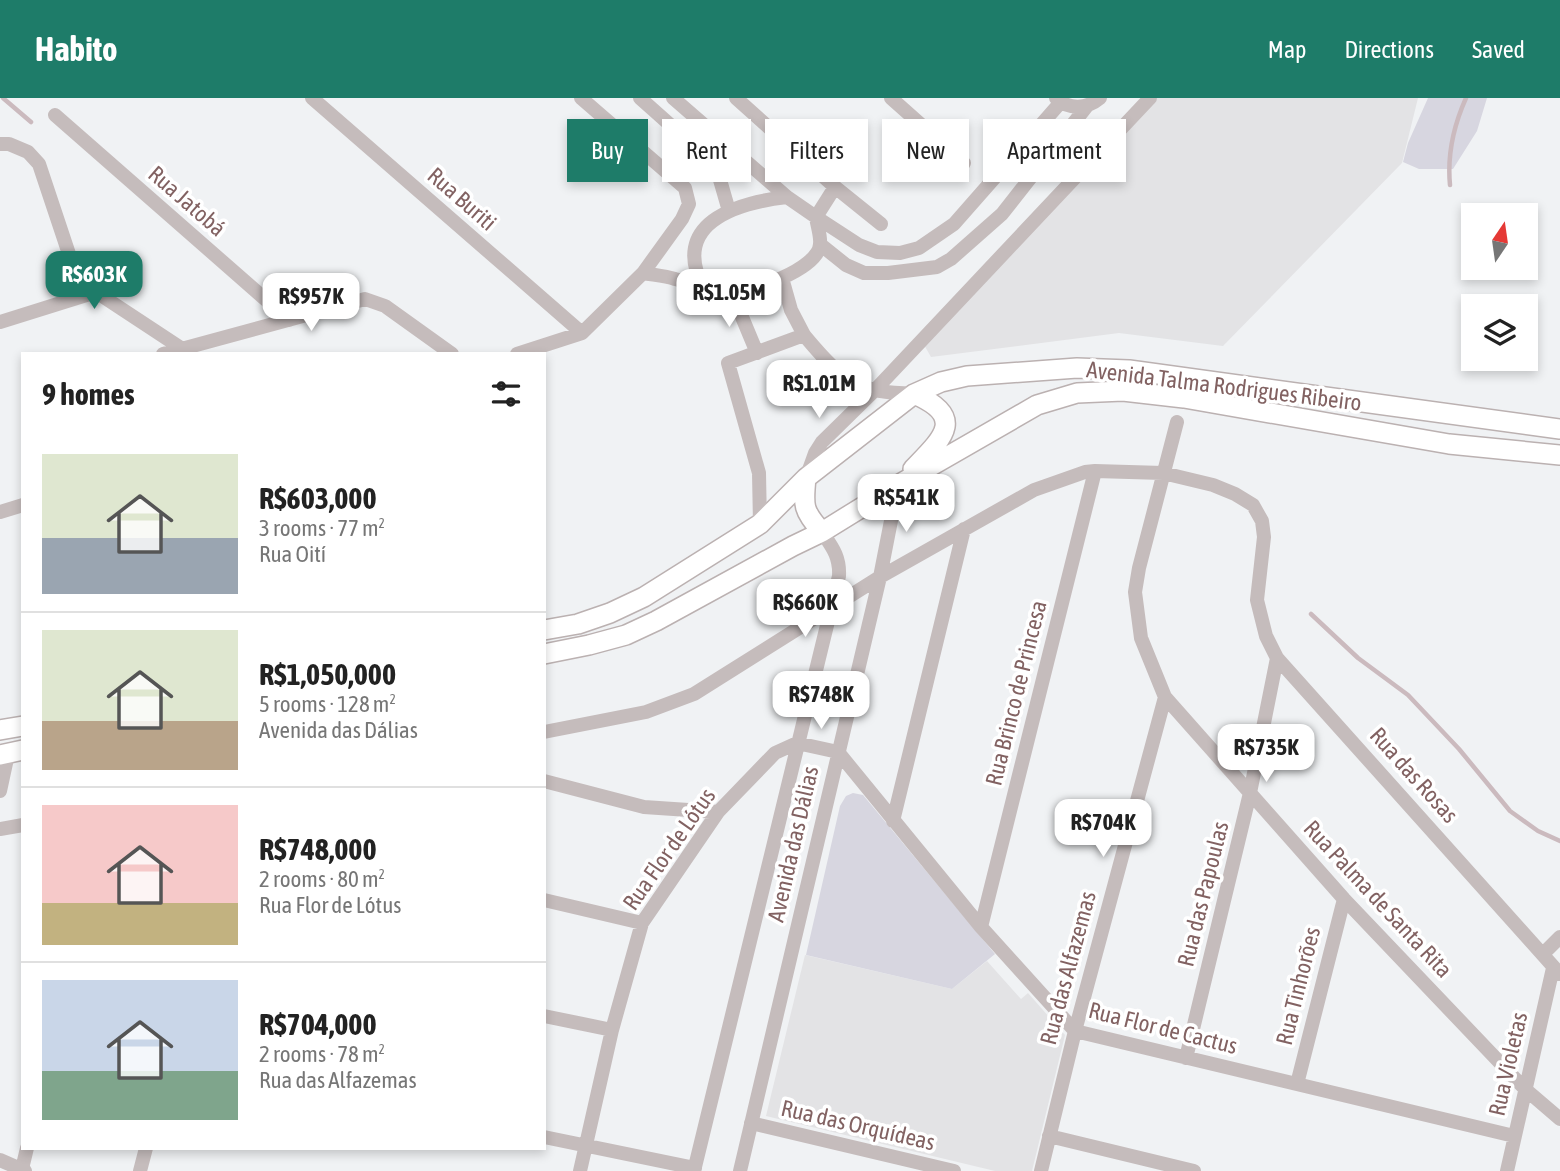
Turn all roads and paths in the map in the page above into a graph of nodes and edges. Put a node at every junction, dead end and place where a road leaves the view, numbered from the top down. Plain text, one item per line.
1 (312, 98) edge
2 (581, 98) edge
3 (640, 98) edge
4 (673, 98) edge
5 (736, 98) edge
6 (891, 98) edge
7 (1100, 98) edge
8 (1150, 98) edge
9 (1058, 100) edge
10 (1087, 106) junction
11 (55, 115) dead end
12 (915, 119) edge
13 (0, 144) edge
14 (835, 187) junction
15 (787, 197) junction
16 (729, 211) junction
17 (816, 217) junction
18 (881, 224) dead end
19 (821, 246) junction
20 (693, 258) junction
21 (643, 273) junction
22 (782, 278) junction
23 (674, 279) junction
24 (704, 289) junction
25 (96, 292) junction
26 (732, 293) junction
27 (289, 320) junction
28 (0, 322) edge
29 (582, 333) junction
30 (804, 335) junction
31 (181, 348) junction
32 (169, 352) edge
33 (449, 352) edge
34 (523, 352) edge
35 (757, 353) junction
36 (875, 390) junction
37 (914, 394) junction
38 (1177, 422) dead end
39 (1560, 429) edge
40 (1560, 455) edge
41 (1095, 471) junction
42 (1163, 473) junction
43 (806, 478) junction
44 (898, 485) junction
45 (21, 506) edge
46 (0, 512) edge
47 (760, 524) junction
48 (964, 529) junction
49 (822, 532) junction
50 (880, 577) junction
51 (830, 610) junction
52 (546, 630) edge
53 (546, 654) edge
54 (1277, 658) junction
55 (1165, 697) junction
56 (21, 726) edge
57 (0, 730) edge
58 (546, 732) edge
59 (797, 743) junction
60 (838, 752) junction
61 (10, 753) edge
62 (546, 782) edge
63 (0, 791) edge
64 (1250, 793) junction
65 (718, 812) junction
66 (894, 821) junction
67 (21, 825) edge
68 (0, 829) edge
69 (1344, 899) junction
70 (546, 900) edge
71 (642, 923) junction
72 (981, 927) junction
73 (1560, 937) edge
74 (1544, 953) junction
75 (1557, 971) edge
76 (546, 1016) edge
77 (612, 1030) junction
78 (1074, 1031) junction
79 (1186, 1058) junction
80 (1297, 1084) junction
81 (1525, 1089) junction
82 (1560, 1119) edge
83 (751, 1123) junction
84 (546, 1136) edge
85 (1049, 1136) junction
86 (1514, 1136) junction
87 (585, 1146) junction
88 (27, 1150) edge
89 (145, 1150) edge
90 (0, 1160) edge
91 (694, 1169) edge
92 (24, 1170) edge
93 (140, 1171) edge
94 (580, 1171) edge
95 (740, 1171) edge
96 (954, 1171) edge
97 (1041, 1171) edge
98 (1194, 1171) edge
99 (1507, 1171) edge

1 - 29 street, Rua Buriti
2 - 21 street
3 - 16 street
4 - 15 street
5 - 14 street
6 - 12 street
7 - 10 street
8 - 36 street
9 - 10 street
9 - 17 street
10 - 19 street
11 - 27 street, Rua Jatobá
13 - 25 street
14 - 17 street
14 - 18 street
15 - 16 street
15 - 17 street
16 - 20 street
17 - 19 street
19 - 22 street
20 - 23 street
20 - 24 street
21 - 23 street
21 - 29 street
22 - 26 street
22 - 30 street
23 - 24 street
24 - 26 street
25 - 28 street
25 - 31 street
26 - 35 street
27 - 31 street
27 - 33 street
29 - 34 street
30 - 35 street
30 - 36 street
31 - 32 street
35 - 47 street
36 - 37 street
36 - 43 street
37 - 39 main road, Avenida Talma Rodrigues Ribeiro
37 - 43 main road, Avenida Talma Rodrigues Ribeiro
37 - 44 main road
38 - 42 street, Rua Palma de Santa Rita
40 - 44 main road, Avenida Talma Rodrigues Ribeiro
41 - 42 street, Rua das Rosas
41 - 48 street, Rua das Rosas
41 - 72 street, Rua Brinco de Princesa
42 - 54 street, Rua das Rosas
42 - 55 street, Rua Palma de Santa Rita
43 - 47 main road, Avenida Talma Rodrigues Ribeiro
43 - 49 main road
44 - 49 main road, Avenida Talma Rodrigues Ribeiro
44 - 50 street, Avenida das Dálias
45 - 46 street
47 - 52 main road, Avenida Talma Rodrigues Ribeiro
48 - 50 street, Rua das Rosas
48 - 66 street
49 - 51 street, Avenida das Dálias
49 - 53 main road, Avenida Talma Rodrigues Ribeiro
50 - 51 street, Rua das Rosas
50 - 60 street, Avenida das Dálias
51 - 58 street, Rua das Rosas
51 - 59 street, Avenida das Dálias
54 - 64 street, Rua das Papoulas
54 - 74 street, Rua das Rosas
55 - 64 street, Rua Palma de Santa Rita
55 - 78 street, Rua das Alfazemas
56 - 57 main road
59 - 60 street
59 - 65 street, Rua Flor de Lótus
59 - 91 street, Avenida das Dálias
60 - 66 street, Rua Flor de Cactus
60 - 83 street, Avenida das Dálias
61 - 63 street
62 - 65 street
64 - 69 street, Rua Palma de Santa Rita
64 - 79 street, Rua das Papoulas
65 - 71 street, Rua Flor de Lótus
66 - 72 street, Rua Flor de Cactus
67 - 68 street
69 - 80 street, Rua Tinhorões
69 - 81 street, Rua Palma de Santa Rita
70 - 71 street
71 - 77 street, Rua Flor de Lótus
72 - 78 street, Rua Flor de Cactus
73 - 74 street
74 - 75 street, Rua das Rosas
75 - 81 street, Rua Violetas
76 - 77 street
77 - 87 street, Rua Flor de Lótus
78 - 79 street, Rua Flor de Cactus
78 - 85 street, Rua das Alfazemas
79 - 80 street, Rua Flor de Cactus
80 - 86 street, Rua Flor de Cactus
81 - 82 street, Rua Palma de Santa Rita
81 - 86 street, Rua Violetas
83 - 95 street, Avenida das Dálias
83 - 96 street, Rua das Orquídeas
84 - 87 street
85 - 97 street, Rua das Alfazemas
85 - 98 street
86 - 99 street, Rua Violetas
87 - 91 street
87 - 94 street, Rua Flor de Lótus
88 - 92 street
89 - 93 street
90 - 92 street

